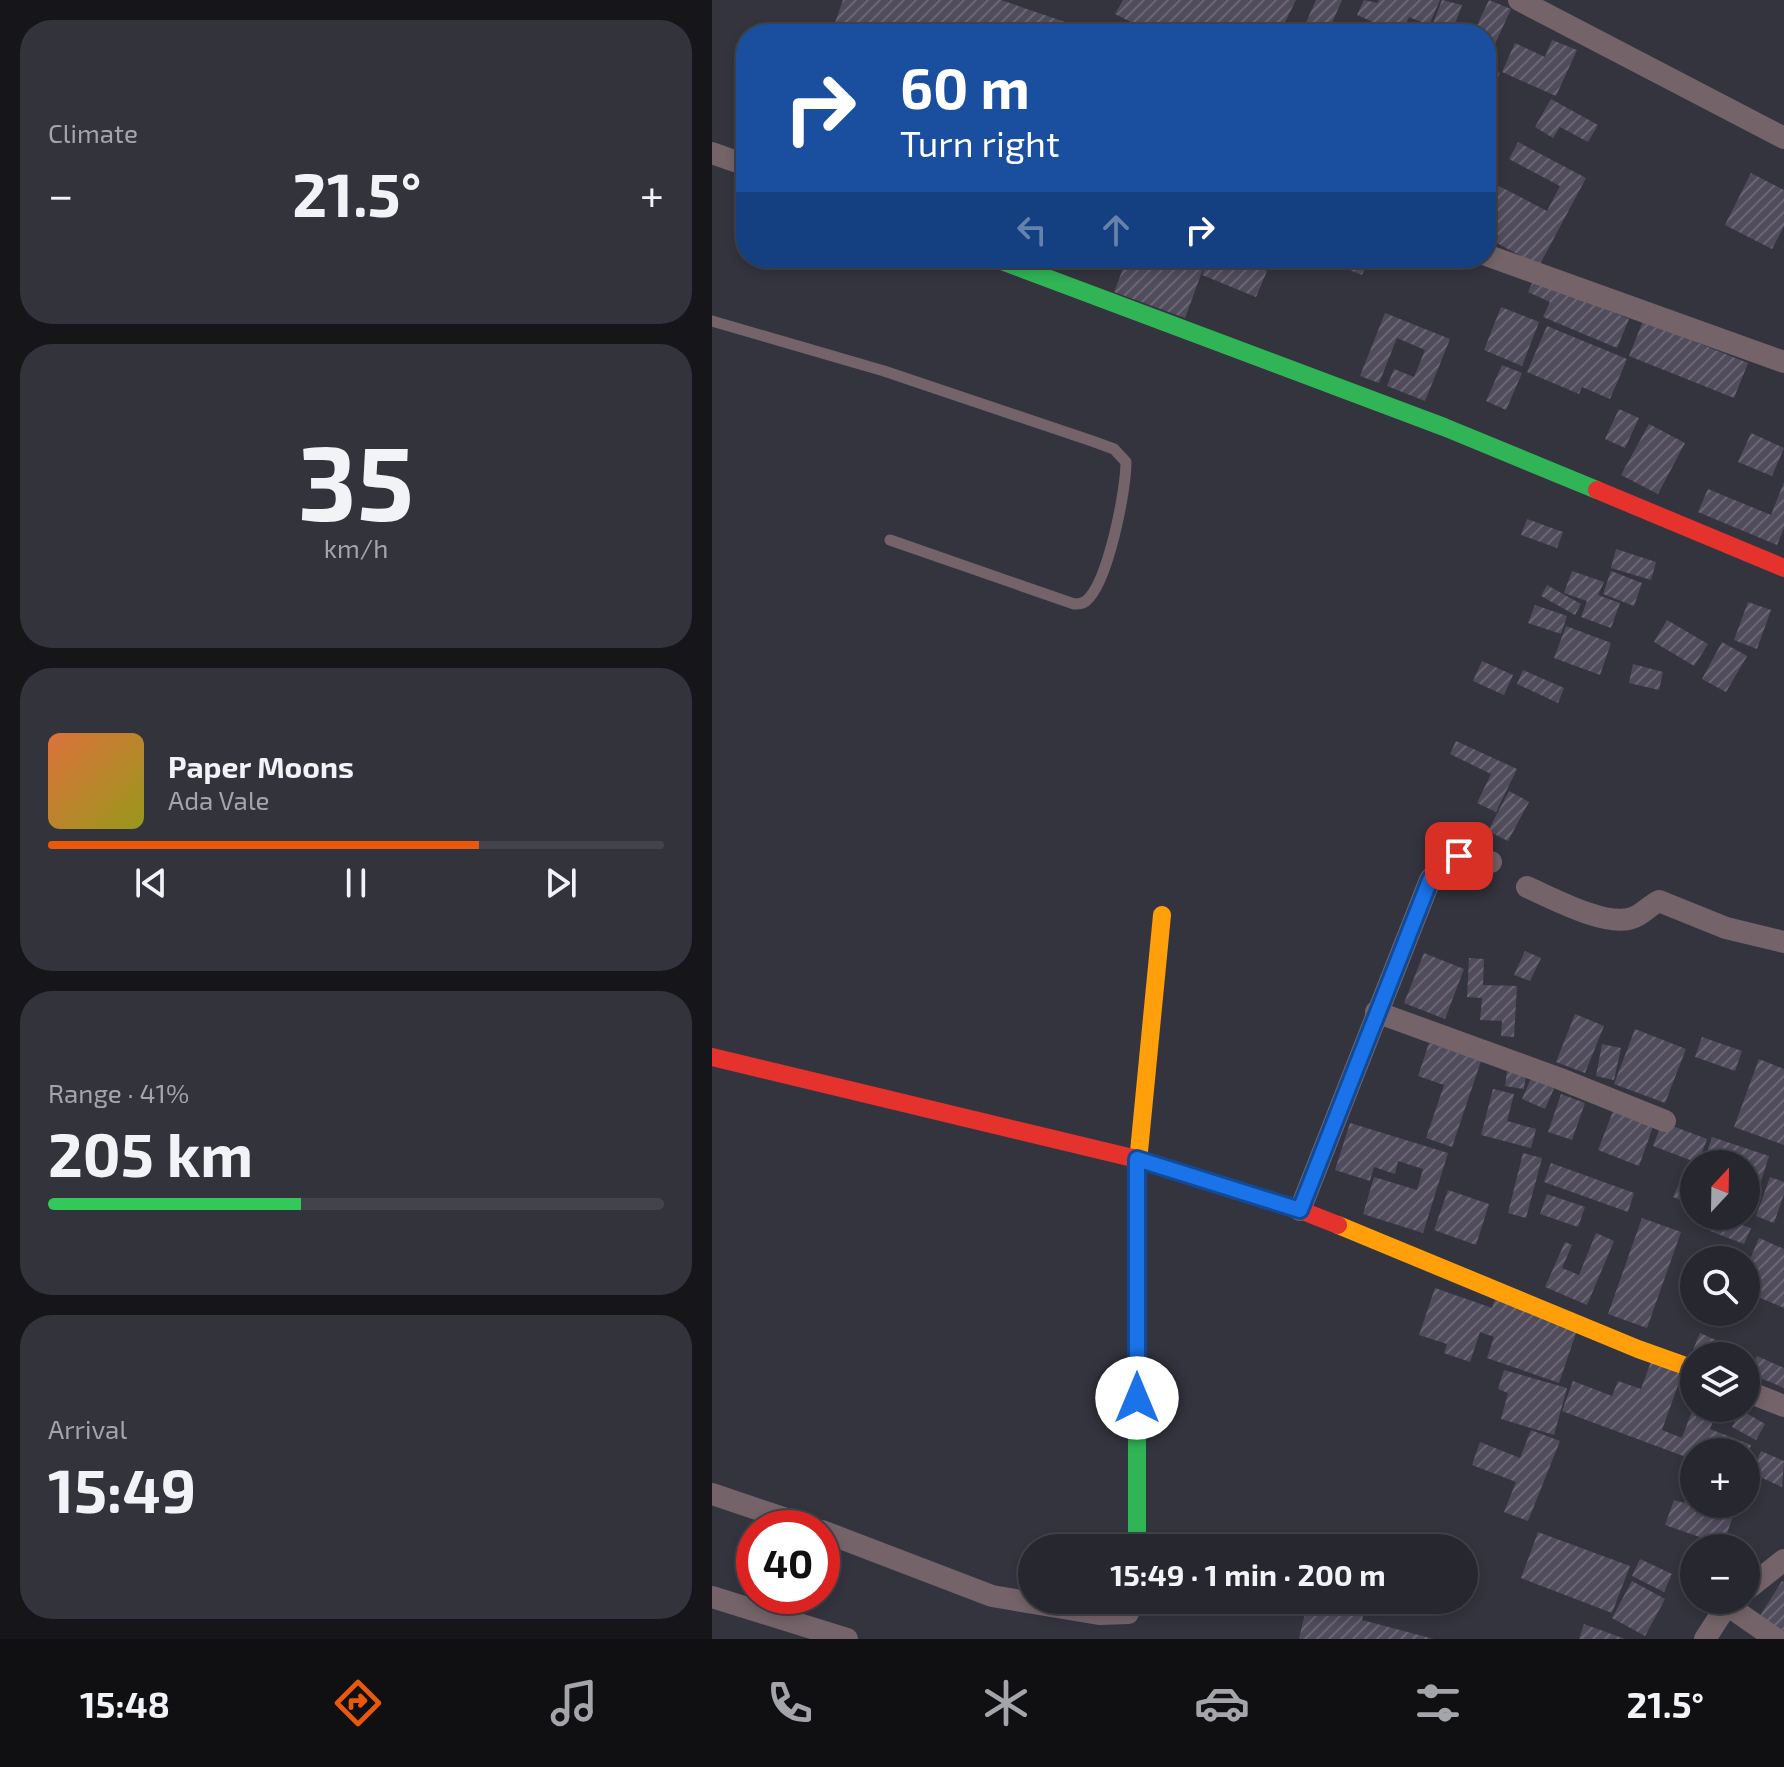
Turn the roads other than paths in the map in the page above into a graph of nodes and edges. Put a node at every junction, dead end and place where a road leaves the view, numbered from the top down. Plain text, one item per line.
1 (1519, 0) edge
2 (1784, 138) edge
3 (712, 153) edge
4 (736, 161) edge
5 (1496, 259) edge
6 (1021, 268) edge
7 (712, 321) edge
8 (1784, 362) edge
9 (890, 540) dead end
10 (1784, 568) edge
11 (1491, 862) dead end
12 (1527, 887) dead end
13 (1162, 915) dead end
14 (1784, 942) edge
15 (1376, 1012) junction
16 (712, 1057) edge
17 (1665, 1121) dead end
18 (1137, 1159) junction
19 (1300, 1210) junction
20 (1680, 1364) edge
21 (1760, 1397) edge
22 (1784, 1406) edge
23 (712, 1494) edge
24 (760, 1510) edge
25 (1137, 1534) edge
26 (840, 1538) edge
27 (1784, 1560) edge
28 (1760, 1579) edge
29 (712, 1597) edge
30 (1018, 1600) edge
31 (1722, 1614) edge
32 (1745, 1614) edge
33 (847, 1639) edge
34 (1705, 1639) edge
35 (1776, 1639) edge

1 - 2 street
3 - 4 street
5 - 8 street
6 - 10 street
7 - 9 lane
11 - 15 street
12 - 14 street
13 - 18 street
15 - 17 street
15 - 19 street
16 - 18 street
18 - 19 street
18 - 25 street
19 - 20 street
21 - 22 street
23 - 24 street
26 - 30 street
27 - 28 street
29 - 33 street
31 - 34 street
32 - 35 street

